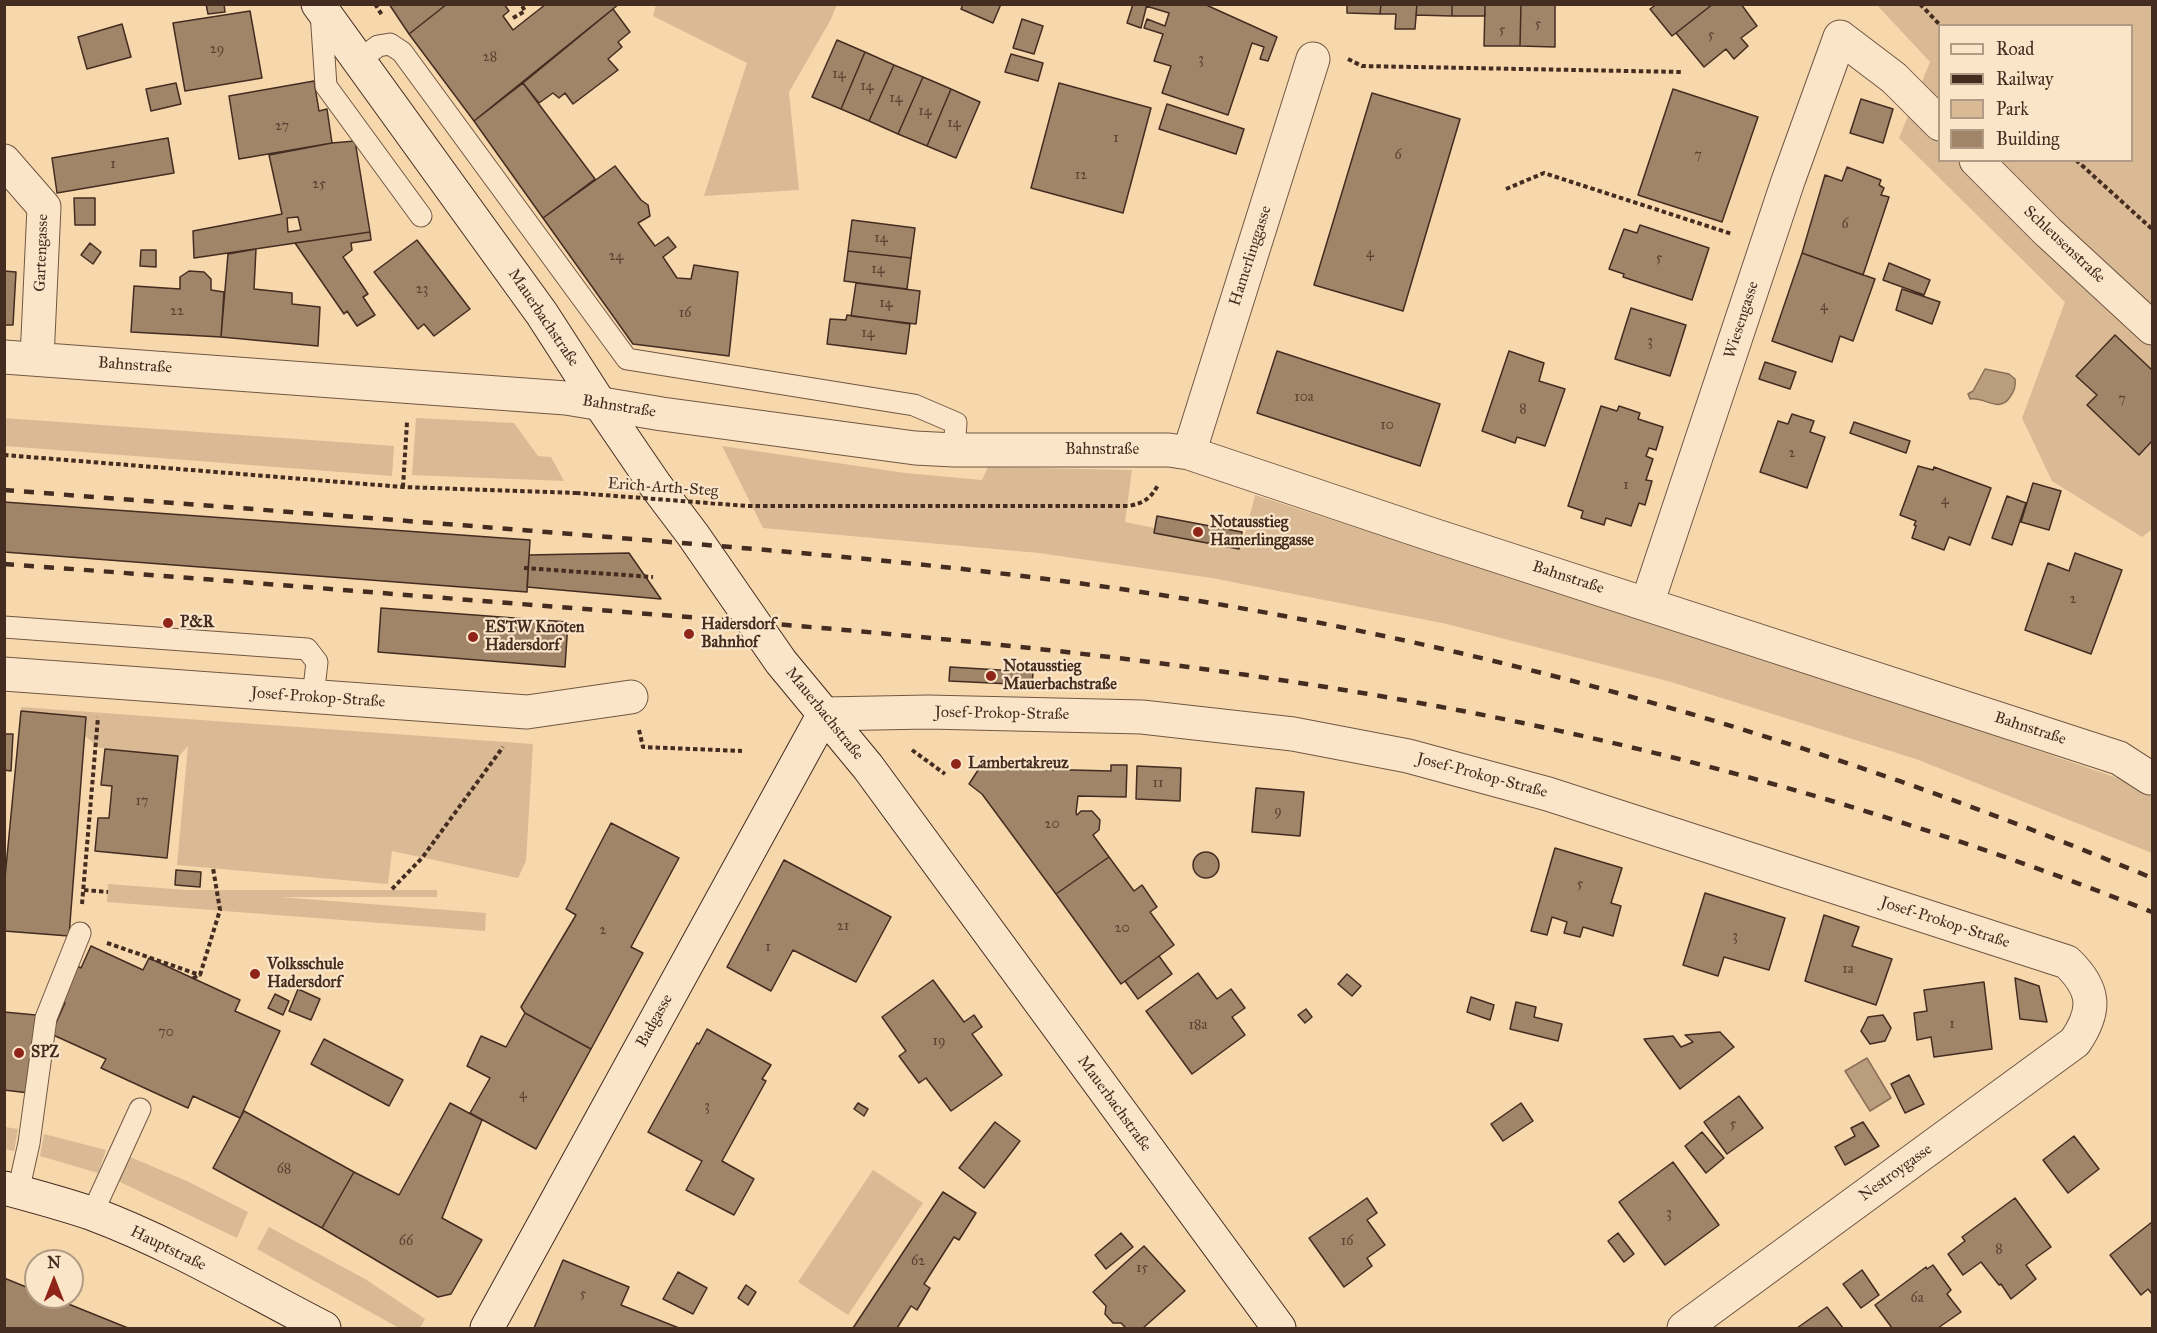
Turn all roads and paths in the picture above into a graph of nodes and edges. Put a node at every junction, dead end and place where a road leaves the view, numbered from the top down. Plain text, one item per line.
1 (521, 4) edge
2 (1920, 4) edge
3 (319, 7) edge
4 (513, 18) dead end
5 (1939, 24) edge
6 (1329, 58) joint
7 (358, 61) junction
8 (1682, 72) dead end
9 (1938, 122) edge
10 (4, 161) edge
11 (1978, 162) edge
12 (2078, 162) edge
13 (1506, 189) dead end
14 (421, 216) dead end
15 (1735, 224) dead end
16 (2152, 229) edge
17 (2152, 328) edge
18 (4, 357) edge
19 (37, 359) junction
20 (600, 404) junction
21 (406, 424) dead end
22 (954, 450) junction
23 (1179, 451) junction
24 (4, 455) edge
25 (403, 487) junction
26 (524, 568) dead end
27 (653, 577) dead end
28 (1647, 604) junction
29 (4, 627) edge
30 (4, 674) edge
31 (100, 682) junction
32 (631, 697) joint
33 (313, 698) junction
34 (527, 712) junction
35 (824, 714) junction
36 (742, 751) dead end
37 (923, 759) dead end
38 (945, 774) dead end
39 (2150, 778) dead end
40 (213, 868) dead end
41 (392, 889) dead end
42 (84, 890) junction
43 (108, 892) dead end
44 (80, 933) junction
45 (200, 975) junction
46 (193, 978) dead end
47 (2090, 1005) joint
48 (140, 1109) dead end
49 (11, 1190) edge
50 (92, 1214) junction
51 (324, 1329) edge
52 (487, 1329) edge
53 (1279, 1329) edge
54 (1684, 1329) edge

1 - 4 path
2 - 5 path
3 - 7 street, Mauerbachstraße
3 - 14 lane
6 - 8 path
6 - 23 street, Hamerlinggasse
7 - 20 street, Mauerbachstraße
7 - 22 lane
9 - 28 street, Wiesengasse
10 - 19 street, Gartengasse
11 - 17 street, Schleusenstraße
12 - 16 path
13 - 15 path
18 - 19 street, Bahnstraße
19 - 20 street, Bahnstraße
20 - 22 street, Bahnstraße
20 - 35 street, Mauerbachstraße
21 - 25 path
22 - 23 street, Bahnstraße
23 - 25 path, Erich-Arth-Steg, bridge
23 - 28 street, Bahnstraße
24 - 25 path, Erich-Arth-Steg
26 - 27 path
28 - 39 street, Bahnstraße
29 - 33 lane
30 - 31 street, Josef-Prokop-Straße
31 - 33 street, Josef-Prokop-Straße
31 - 42 path
32 - 34 street, Josef-Prokop-Straße
32 - 36 path
33 - 34 street, Josef-Prokop-Straße
34 - 41 path
35 - 47 street, Josef-Prokop-Straße
35 - 52 street, Badgasse
35 - 53 street, Mauerbachstraße
37 - 38 path
40 - 45 path
42 - 43 path
42 - 44 path
44 - 45 path
44 - 49 lane
45 - 46 path
47 - 54 street, Nestroygasse
48 - 50 lane
49 - 50 street, Hauptstraße
50 - 51 street, Hauptstraße

